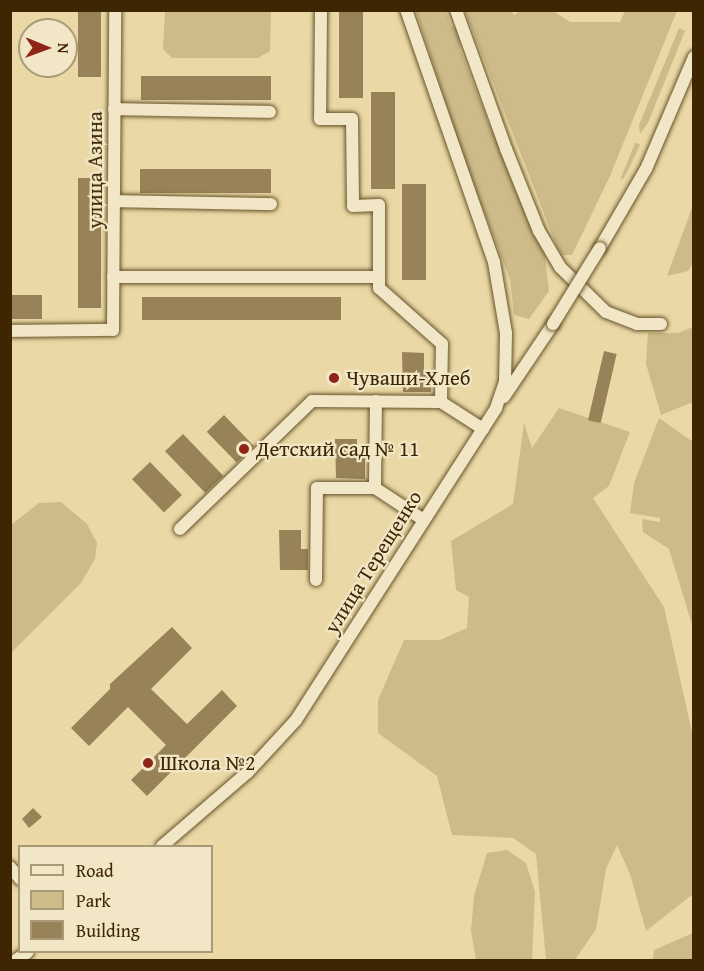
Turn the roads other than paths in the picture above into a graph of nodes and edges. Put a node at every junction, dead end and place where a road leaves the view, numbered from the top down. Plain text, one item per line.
1 (115, 10) edge
2 (321, 10) edge
3 (406, 10) edge
4 (456, 10) edge
5 (693, 57) edge
6 (114, 109) junction
7 (270, 112) dead end
8 (114, 201) junction
9 (271, 204) dead end
10 (113, 277) junction
11 (379, 277) junction
12 (661, 324) dead end
13 (10, 331) edge
14 (376, 401) junction
15 (441, 402) junction
16 (496, 408) junction
17 (483, 429) junction
18 (375, 488) junction
19 (422, 519) junction
20 (180, 529) dead end
21 (316, 580) dead end
22 (163, 845) edge

1 - 6 street, улица Азина
2 - 11 street
3 - 16 street, улица Терещенко
4 - 12 street
5 - 16 street, bridge
6 - 7 street
6 - 8 street, улица Азина
8 - 9 street
8 - 10 street, улица Азина
10 - 11 street
10 - 13 street, улица Азина
11 - 15 street
14 - 15 street
14 - 18 street
14 - 20 street
15 - 17 street
16 - 17 street, улица Терещенко
17 - 19 street, улица Терещенко
18 - 19 street
18 - 21 street
19 - 22 street, улица Терещенко

